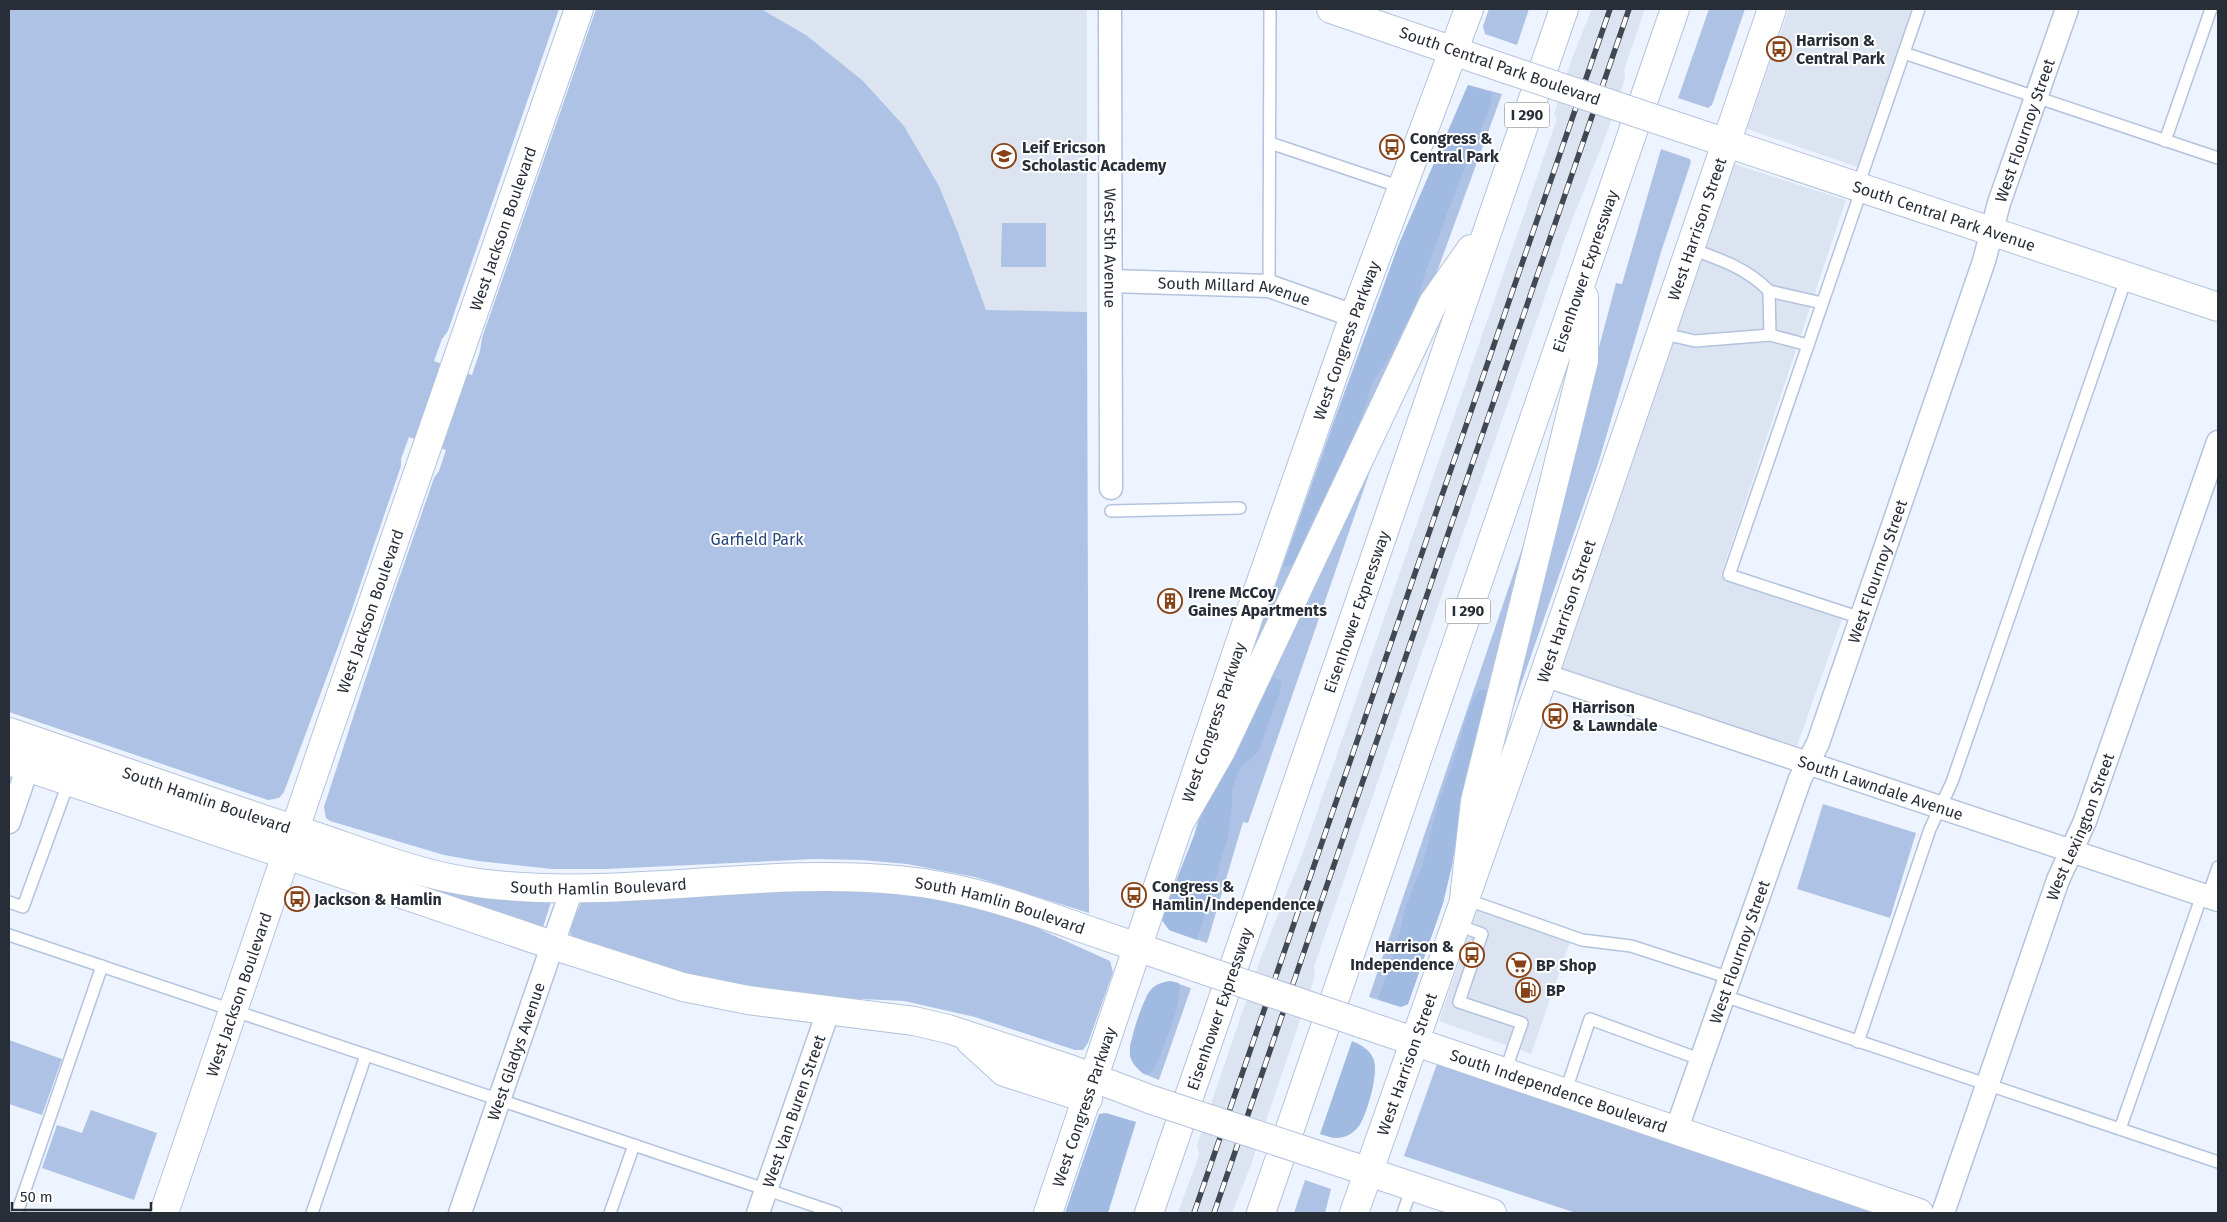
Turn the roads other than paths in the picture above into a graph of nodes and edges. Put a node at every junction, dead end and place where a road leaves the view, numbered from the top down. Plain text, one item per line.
1 (579, 9) edge
2 (1110, 9) edge
3 (1270, 9) edge
4 (1330, 9) edge
5 (1469, 9) edge
6 (1564, 9) edge
7 (1675, 9) edge
8 (1772, 9) edge
9 (1919, 9) edge
10 (2067, 9) edge
11 (2211, 9) edge
12 (1454, 51) junction
13 (1904, 53) junction
14 (2036, 97) junction
15 (1670, 124) joint
16 (2165, 141) junction
17 (1726, 142) junction
18 (1270, 143) junction
19 (2218, 158) edge
20 (1401, 187) junction
21 (1860, 187) junction
22 (1490, 221) junction
23 (1992, 231) junction
24 (1689, 248) junction
25 (1584, 274) junction
26 (2127, 276) junction
27 (1111, 281) junction
28 (1269, 286) junction
29 (1769, 291) junction
30 (1822, 303) junction
31 (2218, 307) edge
32 (1354, 316) junction
33 (1660, 333) junction
34 (1770, 335) junction
35 (1808, 345) junction
36 (2218, 442) edge
37 (1111, 488) dead end
38 (1240, 508) dead end
39 (1111, 511) dead end
40 (1861, 618) junction
41 (1544, 675) junction
42 (9, 732) edge
43 (37, 742) junction
44 (1808, 763) junction
45 (18, 764) edge
46 (69, 781) junction
47 (1941, 807) junction
48 (9, 822) edge
49 (1179, 824) junction
50 (290, 842) junction
51 (2071, 851) junction
52 (2218, 867) edge
53 (572, 889) junction
54 (2210, 897) edge
55 (1464, 899) junction
56 (9, 902) edge
57 (1455, 924) junction
58 (9, 935) edge
59 (552, 946) junction
60 (1138, 948) junction
61 (102, 966) junction
62 (1198, 968) joint
63 (1727, 987) junction
64 (829, 1009) junction
65 (234, 1010) junction
66 (1414, 1042) junction
67 (1858, 1042) junction
68 (366, 1055) junction
69 (1702, 1060) junction
70 (1505, 1072) junction
71 (1987, 1085) junction
72 (1091, 1089) junction
73 (1565, 1092) junction
74 (499, 1100) junction
75 (2120, 1130) junction
76 (1676, 1131) junction
77 (634, 1145) junction
78 (2218, 1162) edge
79 (1368, 1172) junction
80 (1412, 1186) junction
81 (766, 1190) junction
82 (17, 1213) edge
83 (164, 1213) edge
84 (312, 1213) edge
85 (460, 1213) edge
86 (610, 1213) edge
87 (758, 1213) edge
88 (836, 1213) edge
89 (1048, 1213) edge
90 (1149, 1213) edge
91 (1261, 1213) edge
92 (1354, 1213) edge
93 (1403, 1213) edge
94 (1492, 1213) edge
95 (1919, 1213) edge
96 (1943, 1213) edge

1 - 50 main road, West Jackson Boulevard
2 - 27 street, West 5th Avenue
3 - 18 lane
4 - 12 main road, South Central Park Boulevard
5 - 12 main road, West Congress Parkway
6 - 22 main road, Eisenhower Expressway / I 290
7 - 25 main road, Eisenhower Expressway / I 290
8 - 17 main road, West Harrison Street
9 - 13 lane
10 - 14 street, West Flournoy Street
11 - 16 lane
12 - 15 main road, South Central Park Boulevard, bridge
12 - 20 main road, West Congress Parkway
13 - 14 lane
13 - 21 lane
14 - 16 lane
14 - 23 street, West Flournoy Street
15 - 17 main road, South Central Park Avenue
16 - 19 lane
17 - 21 main road, South Central Park Avenue
17 - 24 main road, West Harrison Street
18 - 20 lane
18 - 28 lane
20 - 32 main road, West Congress Parkway
21 - 23 main road, South Central Park Avenue
21 - 30 lane
22 - 49 main road
22 - 90 main road, Eisenhower Expressway / I 290
23 - 26 main road, South Central Park Avenue
23 - 40 street, West Flournoy Street
24 - 29 lane
24 - 33 main road, West Harrison Street
25 - 55 main road
25 - 91 main road, Eisenhower Expressway / I 290
26 - 31 main road, South Central Park Avenue
26 - 47 lane
27 - 28 street, South Millard Avenue
27 - 37 street, West 5th Avenue
28 - 32 street, South Millard Avenue
29 - 30 lane
29 - 34 lane
30 - 35 lane
32 - 49 main road, West Congress Parkway
33 - 34 lane
33 - 41 main road, West Harrison Street
34 - 35 lane
35 - 40 lane
36 - 51 street, West Lexington Street
38 - 39 lane
40 - 44 street, West Flournoy Street
41 - 44 street, South Lawndale Avenue
41 - 55 main road, West Harrison Street
42 - 43 main road, South Hamlin Boulevard
43 - 45 street
43 - 50 main road, South Hamlin Boulevard
44 - 47 street, South Lawndale Avenue
44 - 63 street, West Flournoy Street
45 - 46 main road, South Hamlin Boulevard
45 - 48 street
46 - 50 main road, South Hamlin Boulevard
46 - 56 lane
47 - 51 street, South Lawndale Avenue
47 - 67 lane
49 - 60 main road, West Congress Parkway
50 - 53 main road, South Hamlin Boulevard
50 - 59 main road, South Hamlin Boulevard
50 - 65 main road, West Jackson Boulevard
51 - 54 street, South Lawndale Avenue
51 - 71 street, West Lexington Street
52 - 54 lane
53 - 59 street, West Gladys Avenue
53 - 60 main road, South Hamlin Boulevard
54 - 75 lane
55 - 57 main road, West Harrison Street
55 - 63 lane
57 - 66 main road, West Harrison Street
57 - 70 lane
58 - 61 lane
59 - 64 main road, South Hamlin Boulevard
59 - 74 street, West Gladys Avenue
60 - 62 main road, South Hamlin Boulevard
60 - 72 main road, West Congress Parkway
61 - 65 lane
61 - 82 lane
62 - 66 main road, South Independence Boulevard, bridge
63 - 67 lane
63 - 69 street, West Flournoy Street
64 - 72 main road, South Hamlin Boulevard
64 - 81 street, West Van Buren Street
65 - 68 lane
65 - 83 main road, West Jackson Boulevard
66 - 70 main road, South Independence Boulevard
66 - 79 main road, West Harrison Street
67 - 71 lane
68 - 74 lane
68 - 84 lane
69 - 73 lane
69 - 76 street, West Flournoy Street
70 - 73 main road, South Independence Boulevard
71 - 75 lane
71 - 96 street, West Lexington Street
72 - 79 main road, South Hamlin Boulevard, bridge
72 - 89 main road, West Congress Parkway
73 - 76 main road, South Independence Boulevard
74 - 77 lane
74 - 85 street, West Gladys Avenue
75 - 78 lane
76 - 95 main road, South Independence Boulevard
77 - 81 lane
77 - 86 lane
79 - 80 main road
79 - 92 main road, West Harrison Street
80 - 93 lane
80 - 94 main road
81 - 87 street, West Van Buren Street
81 - 88 lane

